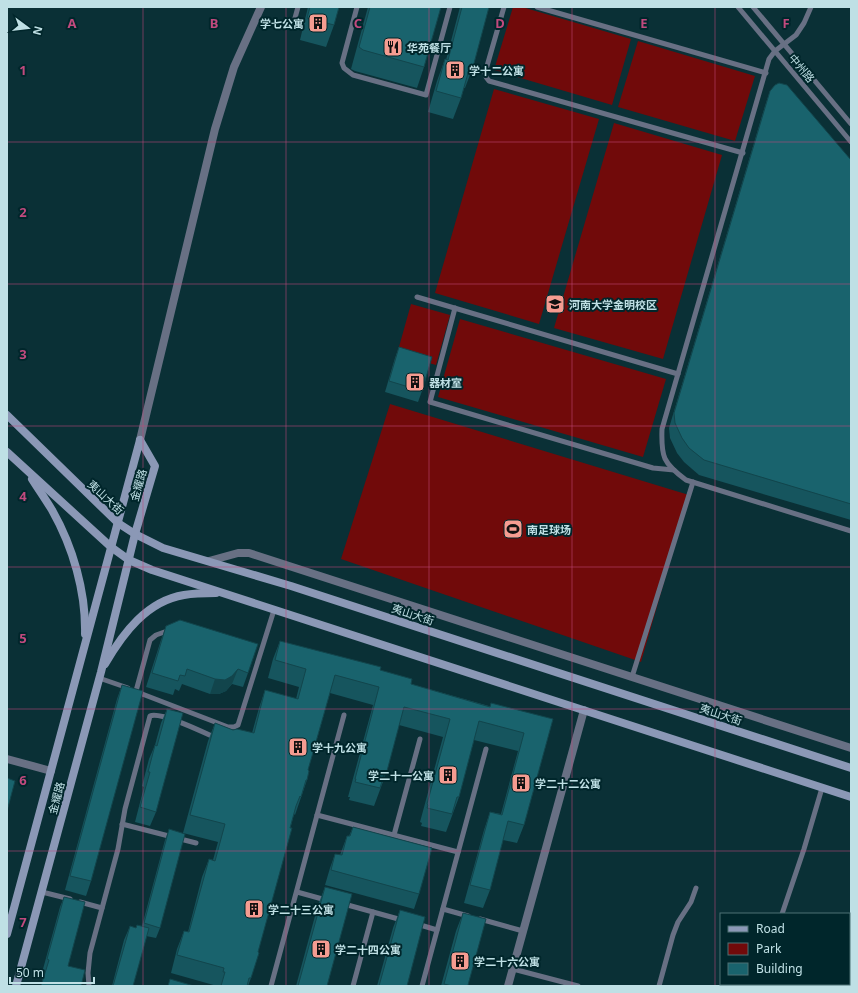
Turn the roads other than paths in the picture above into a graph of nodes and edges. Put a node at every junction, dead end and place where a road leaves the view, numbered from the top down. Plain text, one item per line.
1 (261, 7) edge
2 (298, 7) edge
3 (357, 7) edge
4 (450, 7) edge
5 (504, 7) edge
6 (537, 7) edge
7 (738, 7) edge
8 (753, 7) edge
9 (811, 7) edge
10 (295, 18) dead end
11 (784, 45) junction
12 (775, 51) junction
13 (766, 73) junction
14 (851, 124) edge
15 (851, 142) edge
16 (743, 153) junction
17 (417, 297) dead end
18 (456, 308) junction
19 (678, 374) junction
20 (7, 415) edge
21 (140, 440) junction
22 (7, 452) edge
23 (25, 469) junction
24 (674, 470) junction
25 (693, 482) junction
26 (118, 523) junction
27 (851, 531) edge
28 (135, 534) junction
29 (111, 547) junction
30 (129, 560) junction
31 (209, 561) junction
32 (220, 592) junction
33 (274, 610) junction
34 (173, 629) edge
35 (255, 647) edge
36 (262, 649) junction
37 (84, 650) junction
38 (100, 675) junction
39 (632, 677) junction
40 (136, 691) junction
41 (584, 710) junction
42 (344, 715) dead end
43 (420, 739) dead end
44 (221, 740) edge
45 (851, 748) edge
46 (486, 749) dead end
47 (7, 759) edge
48 (851, 768) edge
49 (50, 771) junction
50 (822, 788) junction
51 (851, 797) edge
52 (317, 815) junction
53 (122, 824) junction
54 (394, 835) junction
55 (196, 843) dead end
56 (458, 852) junction
57 (696, 888) dead end
58 (42, 892) junction
59 (296, 892) junction
60 (102, 908) junction
61 (443, 909) junction
62 (373, 912) junction
63 (782, 913) edge
64 (437, 930) junction
65 (523, 931) junction
66 (7, 934) edge
67 (513, 969) junction
68 (16, 986) edge
69 (89, 986) edge
70 (271, 986) edge
71 (353, 986) edge
72 (422, 986) edge
73 (508, 986) edge
74 (578, 986) edge
75 (659, 986) edge

1 - 21 street
2 - 10 lane
3 - 4 lane
5 - 16 lane
6 - 13 lane
7 - 12 lane, 中州路
8 - 11 lane, 中州路
9 - 11 lane
11 - 12 lane
11 - 14 lane, 中州路
12 - 13 lane
12 - 15 lane, 中州路
13 - 16 lane
16 - 19 lane
17 - 18 lane
18 - 19 lane
18 - 24 lane
19 - 24 lane
20 - 26 main road, 夷山大街
21 - 26 main road, 金耀路
21 - 28 main road, 金耀路
22 - 23 main road
23 - 29 main road
23 - 37 main road
24 - 25 lane
25 - 27 lane
25 - 39 lane
26 - 28 main road, 夷山大街
26 - 29 main road, 金耀路
28 - 30 main road, 金耀路
28 - 31 main road, 夷山大街
29 - 30 main road
29 - 37 main road, 金耀路
30 - 32 main road
30 - 38 main road, 金耀路
31 - 39 street
31 - 48 main road, 夷山大街
32 - 33 main road
32 - 38 main road
33 - 36 lane
33 - 41 main road
34 - 40 lane
35 - 36 lane
36 - 40 lane
37 - 49 main road, 金耀路
38 - 40 lane
38 - 58 main road, 金耀路
39 - 45 street
41 - 50 main road
41 - 65 street
42 - 52 lane
43 - 54 lane
44 - 53 lane
46 - 56 lane
47 - 49 street
49 - 66 main road, 金耀路
50 - 51 main road
50 - 63 lane
52 - 54 lane
52 - 59 lane
53 - 55 lane
53 - 60 lane
54 - 56 lane
56 - 61 lane
57 - 75 lane
58 - 60 lane
58 - 68 main road, 金耀路
59 - 62 lane
59 - 70 lane
60 - 69 lane
61 - 64 lane
61 - 65 lane
62 - 64 lane
62 - 71 lane
64 - 72 lane
65 - 67 street
67 - 73 street
67 - 74 lane

